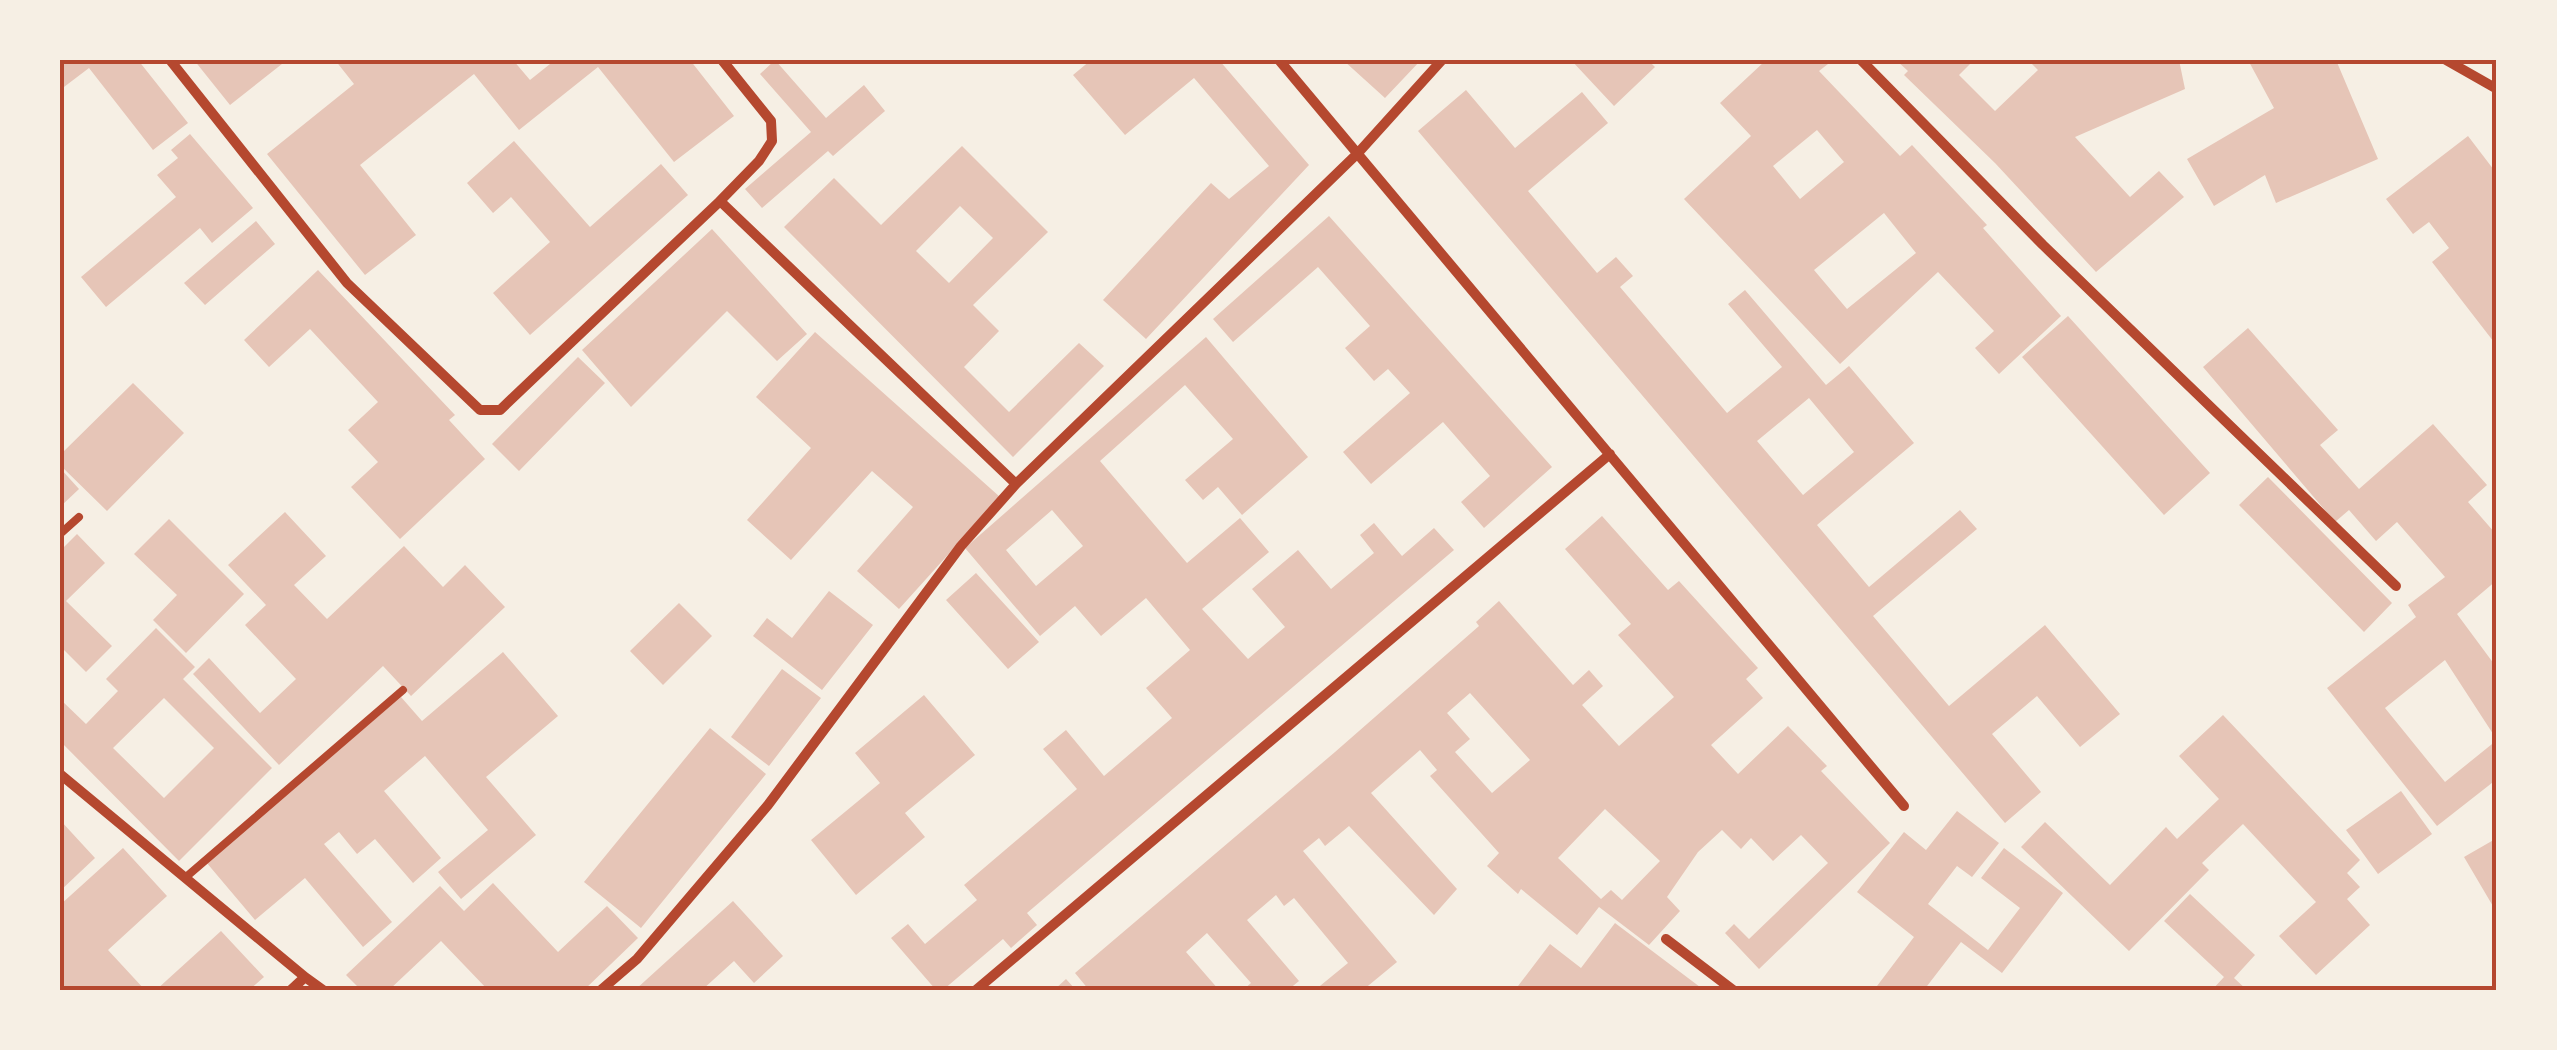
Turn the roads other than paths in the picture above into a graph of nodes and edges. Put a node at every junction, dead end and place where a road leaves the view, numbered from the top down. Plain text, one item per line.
1 (170, 60) edge
2 (722, 60) edge
3 (1279, 60) edge
4 (1442, 60) edge
5 (1861, 60) edge
6 (2446, 60) edge
7 (2497, 89) edge
8 (1358, 153) junction
9 (720, 200) junction
10 (1610, 454) junction
11 (1016, 484) junction
12 (79, 517) dead end
13 (60, 534) edge
14 (2396, 586) dead end
15 (403, 690) dead end
16 (60, 774) edge
17 (1904, 806) dead end
18 (186, 877) junction
19 (1666, 939) dead end
20 (304, 978) junction
21 (291, 990) edge
22 (323, 990) edge
23 (602, 990) edge
24 (976, 990) edge
25 (1733, 990) edge

1 - 9 street
2 - 9 street
3 - 8 street
4 - 8 street
5 - 14 street
6 - 7 street
8 - 10 street
8 - 11 street
9 - 11 street
10 - 17 street
10 - 24 street
11 - 23 street
12 - 13 lane
15 - 18 lane
16 - 18 street
18 - 20 street
19 - 25 street
20 - 21 street
20 - 22 street

